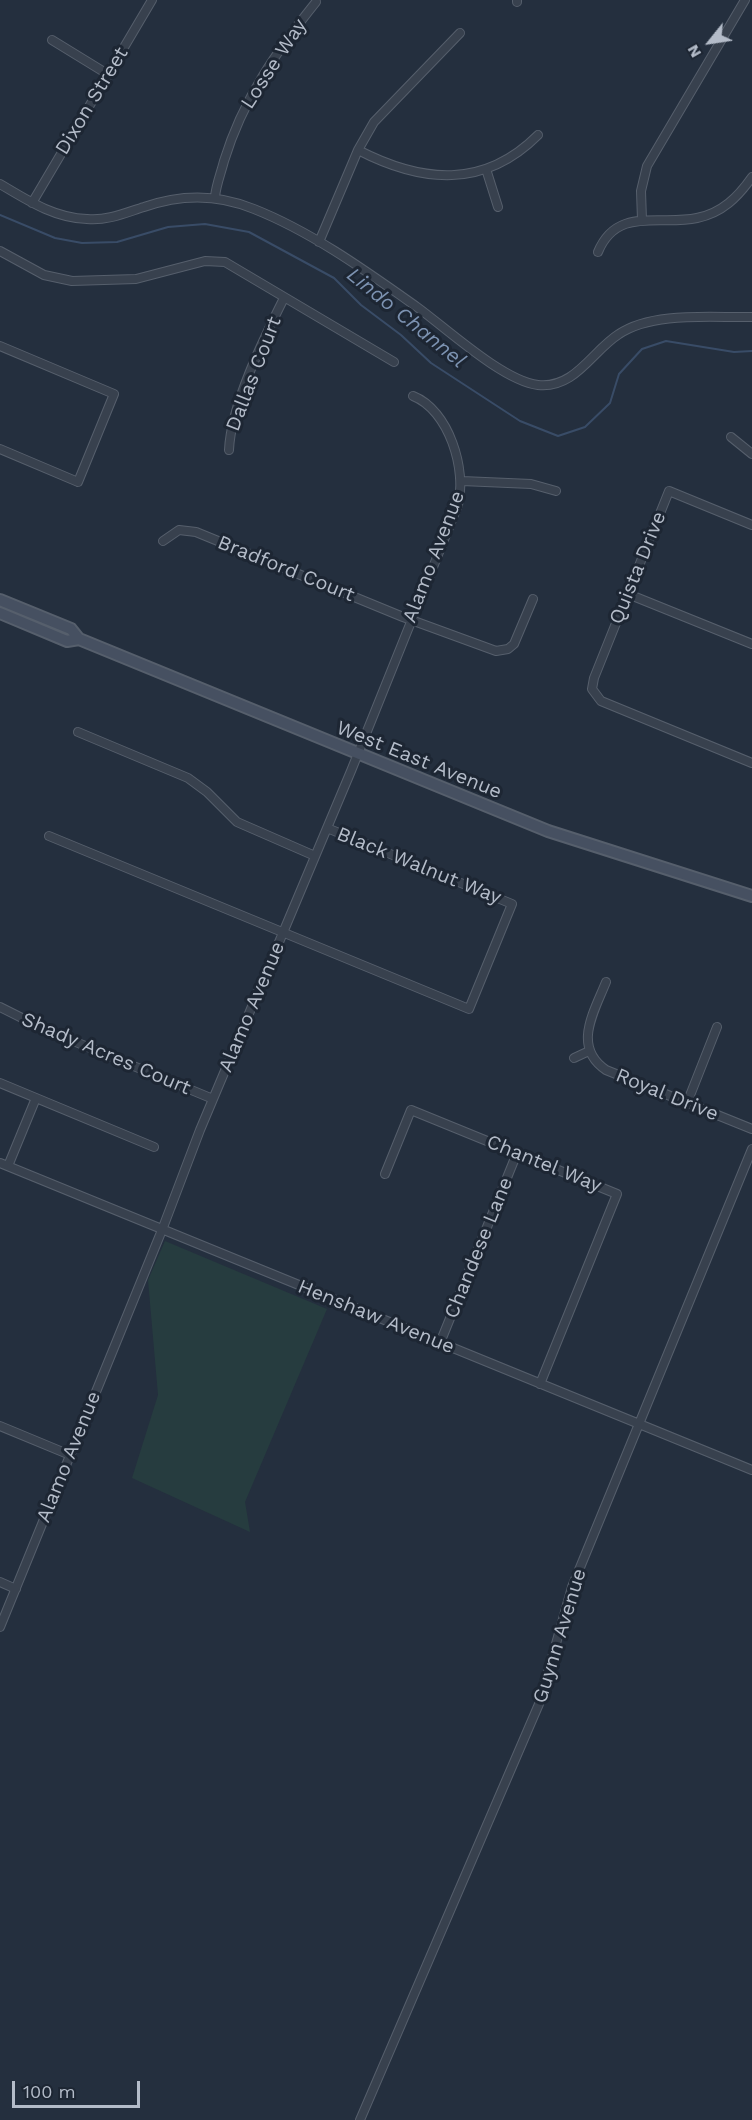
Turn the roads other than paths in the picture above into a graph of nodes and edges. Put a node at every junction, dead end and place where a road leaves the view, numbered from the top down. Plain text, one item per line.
1 (152, 0) edge
2 (745, 0) edge
3 (316, 2) dead end
4 (460, 33) dead end
5 (52, 40) dead end
6 (109, 75) junction
7 (538, 135) dead end
8 (358, 150) junction
9 (486, 169) junction
10 (752, 177) edge
11 (0, 184) edge
12 (215, 197) junction
13 (32, 203) junction
14 (498, 207) dead end
15 (642, 220) junction
16 (319, 242) junction
17 (0, 251) edge
18 (598, 252) dead end
19 (284, 298) junction
20 (752, 317) edge
21 (0, 346) edge
22 (394, 362) dead end
23 (413, 396) dead end
24 (731, 437) dead end
25 (0, 450) edge
26 (229, 450) dead end
27 (752, 454) edge
28 (462, 482) junction
29 (556, 491) dead end
30 (752, 525) edge
31 (163, 541) dead end
32 (628, 594) junction
33 (533, 599) dead end
34 (0, 600) edge
35 (0, 614) edge
36 (411, 619) junction
37 (79, 639) junction
38 (752, 644) edge
39 (78, 732) dead end
40 (357, 754) junction
41 (752, 763) edge
42 (327, 828) junction
43 (49, 836) dead end
44 (315, 856) junction
45 (752, 896) edge
46 (283, 934) junction
47 (606, 982) dead end
48 (0, 1007) edge
49 (717, 1027) dead end
50 (589, 1051) junction
51 (574, 1058) dead end
52 (0, 1083) edge
53 (36, 1098) junction
54 (213, 1099) junction
55 (687, 1103) junction
56 (752, 1130) edge
57 (154, 1148) dead end
58 (752, 1149) edge
59 (517, 1153) junction
60 (4, 1165) edge
61 (385, 1174) dead end
62 (162, 1230) junction
63 (440, 1343) junction
64 (540, 1384) junction
65 (640, 1424) junction
66 (0, 1426) edge
67 (70, 1455) junction
68 (752, 1470) edge
69 (0, 1582) edge
70 (16, 1589) junction
71 (0, 1628) edge
72 (360, 2120) edge

1 - 6 street, Dixon Street
2 - 15 street
3 - 12 street, Losse Way
4 - 8 street
5 - 6 street
6 - 13 street, Dixon Street
7 - 9 street
8 - 9 street
8 - 16 street
9 - 14 street
10 - 15 street
11 - 13 street
12 - 13 street
12 - 16 street
15 - 18 street
16 - 20 street
17 - 19 street
19 - 22 street
19 - 26 street, Dallas Court
21 - 25 street
23 - 28 street, Alamo Avenue
24 - 27 street
28 - 29 street
28 - 36 street, Alamo Avenue
30 - 32 street, Quista Drive
31 - 36 street, Bradford Court
32 - 38 street
32 - 41 street, Quista Drive
33 - 36 street, Bradford Court
34 - 37 main road, West East Avenue
35 - 37 main road, West East Avenue
36 - 40 street, Alamo Avenue
37 - 40 main road, West East Avenue
39 - 44 street
40 - 42 street, Alamo Avenue
40 - 45 main road, West East Avenue
42 - 44 street, Alamo Avenue
42 - 46 street, Black Walnut Way
43 - 46 street
44 - 46 street, Alamo Avenue
46 - 54 street, Alamo Avenue
47 - 50 street
48 - 54 street, Shady Acres Court
49 - 55 street
50 - 51 street
50 - 55 street, Royal Drive
52 - 53 street
53 - 57 street
53 - 60 street
54 - 62 street, Alamo Avenue
55 - 56 street, Royal Drive
58 - 65 street, Guynn Avenue
59 - 61 street, Chantel Way
59 - 63 street, Chandese Lane
59 - 64 street, Chantel Way
60 - 62 street, Henshaw Avenue
62 - 63 street, Henshaw Avenue
62 - 67 street, Alamo Avenue
63 - 64 street, Henshaw Avenue
64 - 65 street, Henshaw Avenue
65 - 68 street, Henshaw Avenue
65 - 72 street, Guynn Avenue
66 - 67 street
67 - 70 street, Alamo Avenue
69 - 70 street
70 - 71 street, Alamo Avenue

